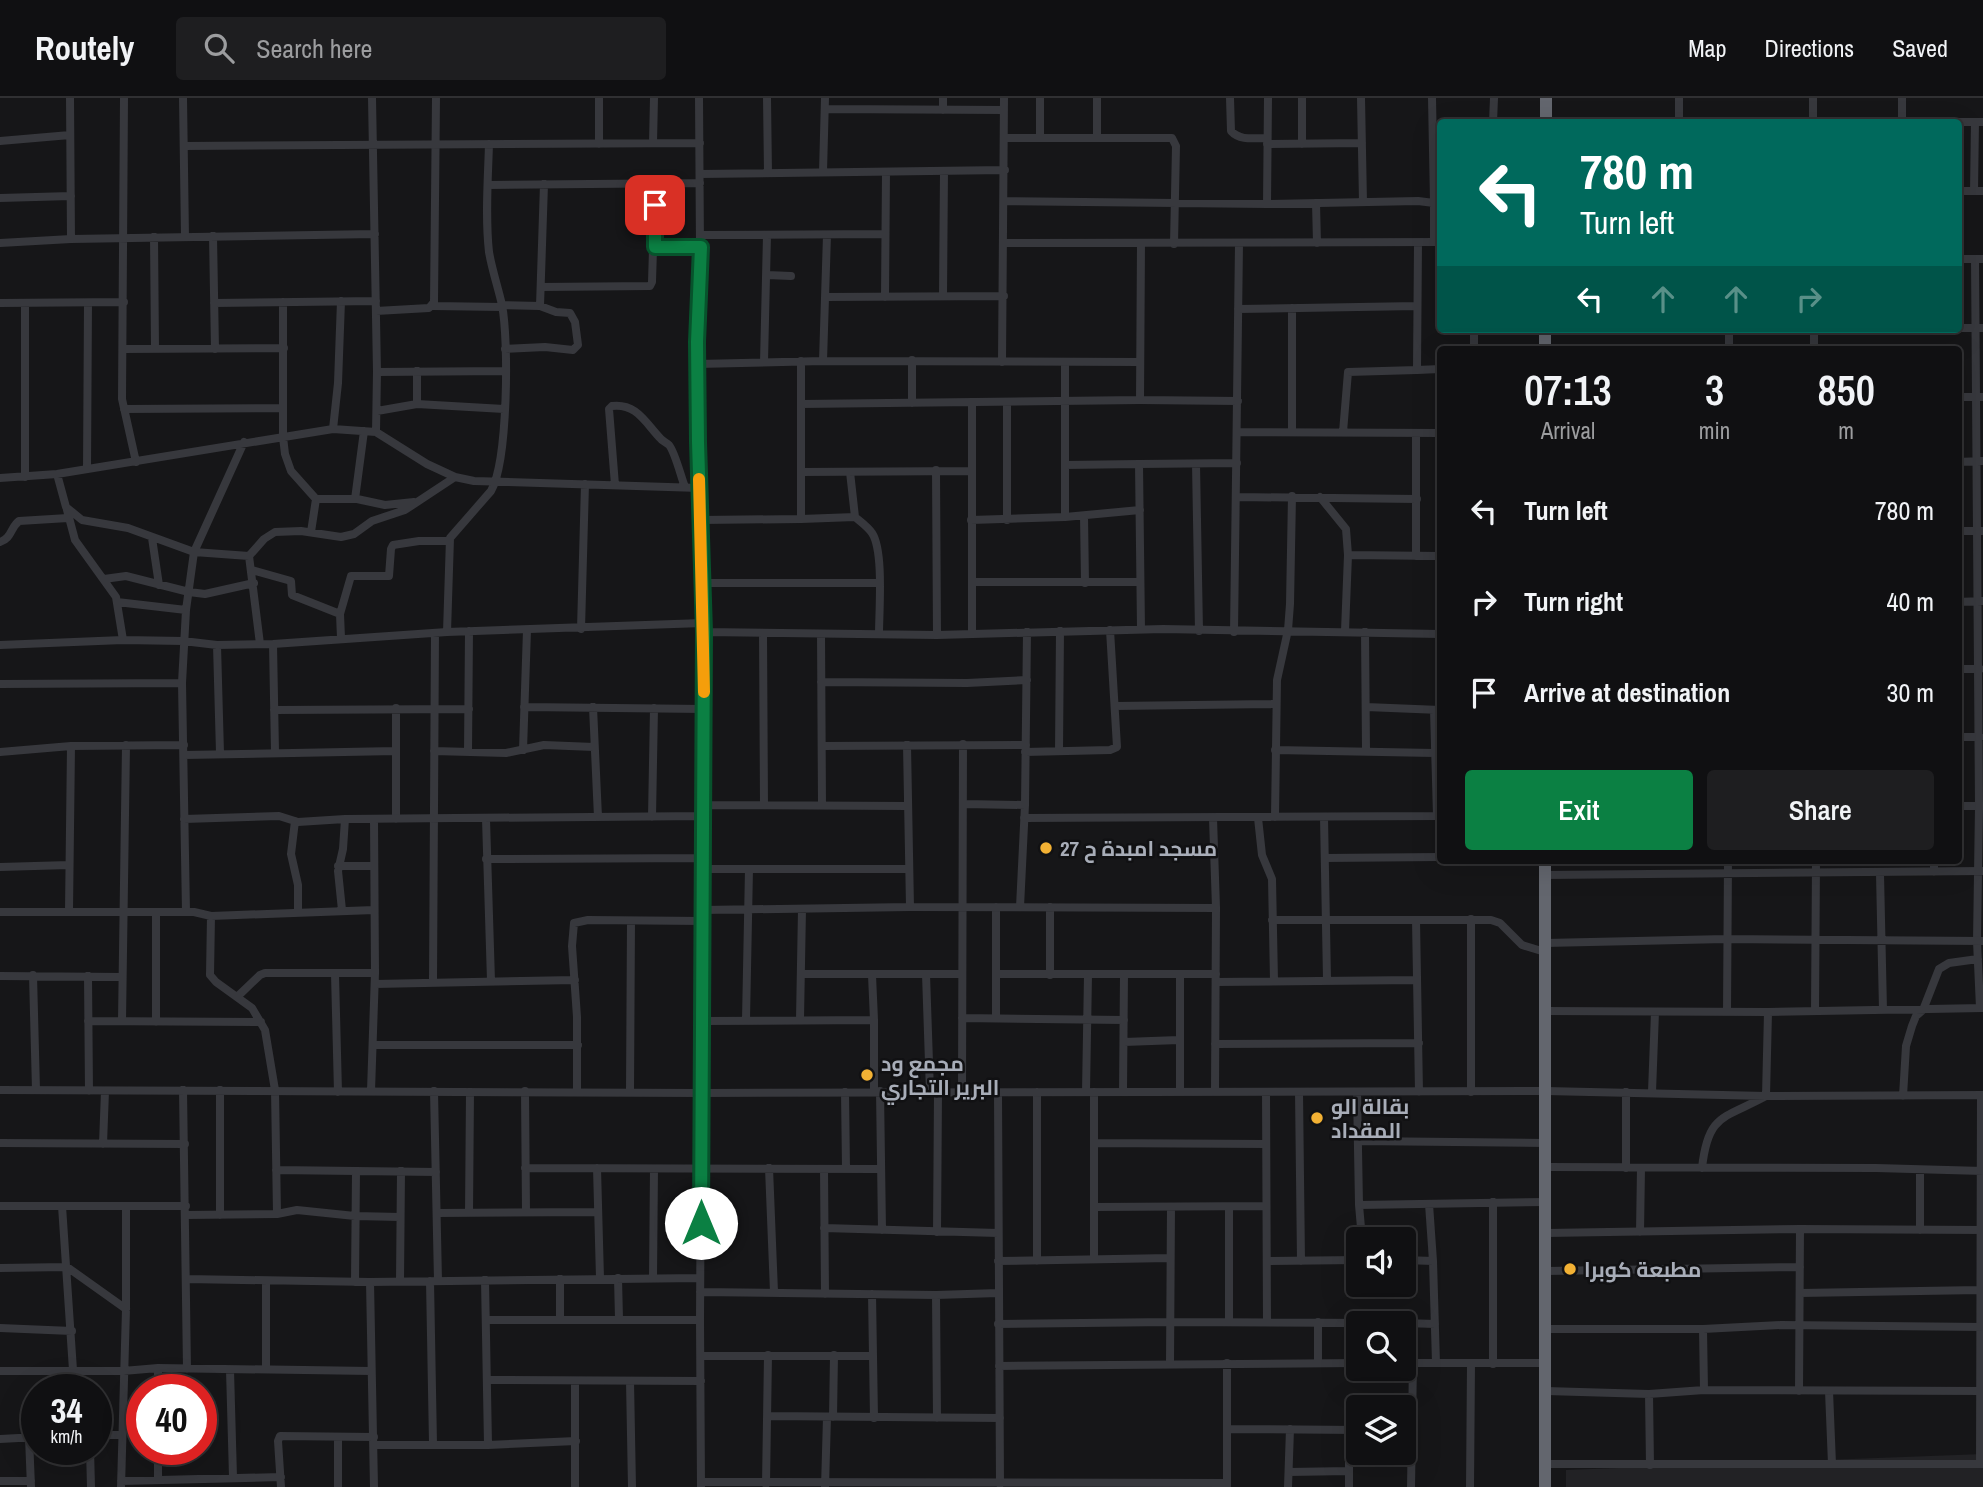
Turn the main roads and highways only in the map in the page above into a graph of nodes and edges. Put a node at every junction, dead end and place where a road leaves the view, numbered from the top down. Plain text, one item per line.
1 (1546, 98) edge
2 (1546, 119) edge
3 (1545, 864) edge
4 (1545, 1487) edge

1 - 2 highway
3 - 4 highway

